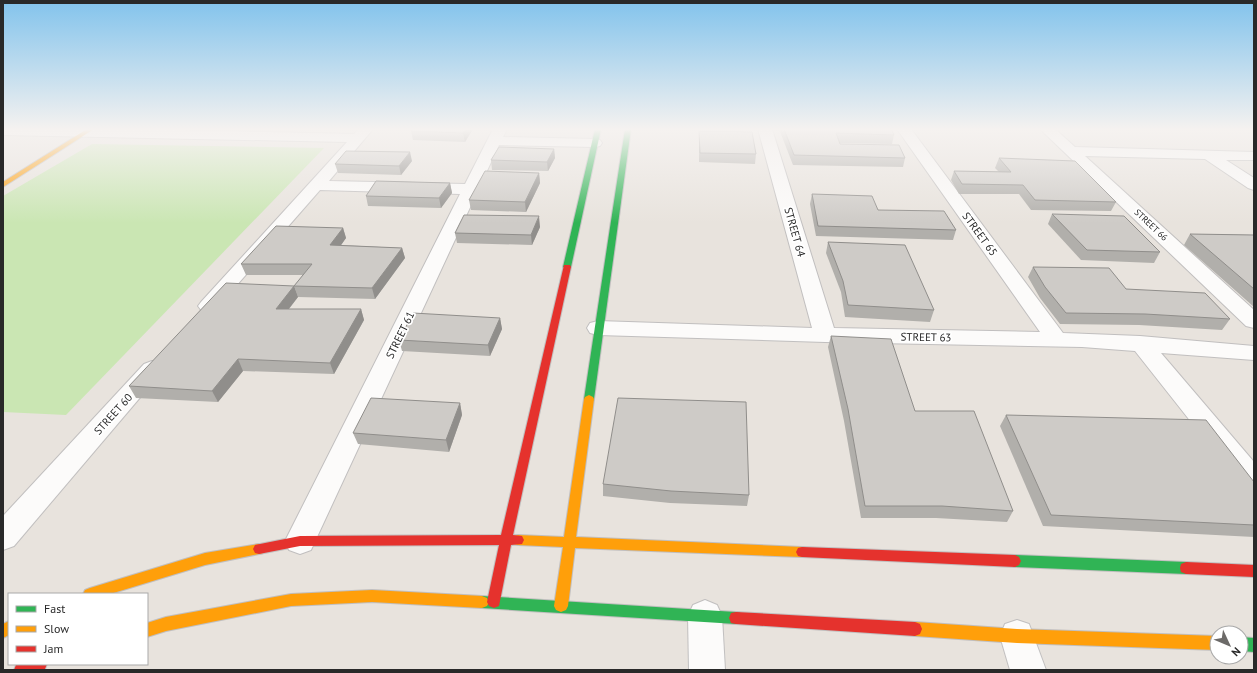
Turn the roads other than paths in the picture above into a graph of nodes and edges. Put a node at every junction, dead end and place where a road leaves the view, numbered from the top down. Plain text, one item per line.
1 (42, 160) edge
2 (338, 160) edge
3 (485, 160) edge
4 (591, 160) edge
5 (623, 160) edge
6 (774, 160) edge
7 (927, 160) edge
8 (1081, 160) edge
9 (1216, 160) edge
10 (3, 185) edge
11 (316, 185) junction
12 (1254, 185) edge
13 (472, 189) junction
14 (1254, 321) edge
15 (194, 322) edge
16 (598, 328) junction
17 (825, 335) junction
18 (1056, 339) junction
19 (1140, 343) junction
20 (167, 352) edge
21 (1254, 353) edge
22 (1254, 481) edge
23 (3, 537) edge
24 (506, 538) junction
25 (300, 541) junction
26 (569, 542) junction
27 (1254, 571) edge
28 (93, 593) edge
29 (494, 602) junction
30 (561, 606) junction
31 (705, 616) junction
32 (148, 630) edge
33 (1017, 636) junction
34 (1209, 643) edge
35 (37, 665) edge
36 (21, 670) edge
37 (707, 670) edge
38 (1028, 670) edge

1 - 10 street
2 - 11 street
3 - 13 street, STREET 61
4 - 24 street
5 - 16 street
6 - 17 street, STREET 64
7 - 18 street, STREET 65
8 - 14 street, STREET 66
9 - 12 street
11 - 13 street
11 - 15 street
13 - 25 street, STREET 61
16 - 17 street, STREET 63
16 - 26 street
17 - 18 street, STREET 63
18 - 19 street, STREET 63
19 - 21 street, STREET 63
19 - 22 street
20 - 23 street, STREET 60
24 - 25 street
24 - 26 street
24 - 29 street
25 - 28 street
26 - 27 street
26 - 30 street
29 - 30 street
29 - 32 street
30 - 31 street
31 - 33 street
31 - 37 street
33 - 34 street
33 - 38 street
35 - 36 street

